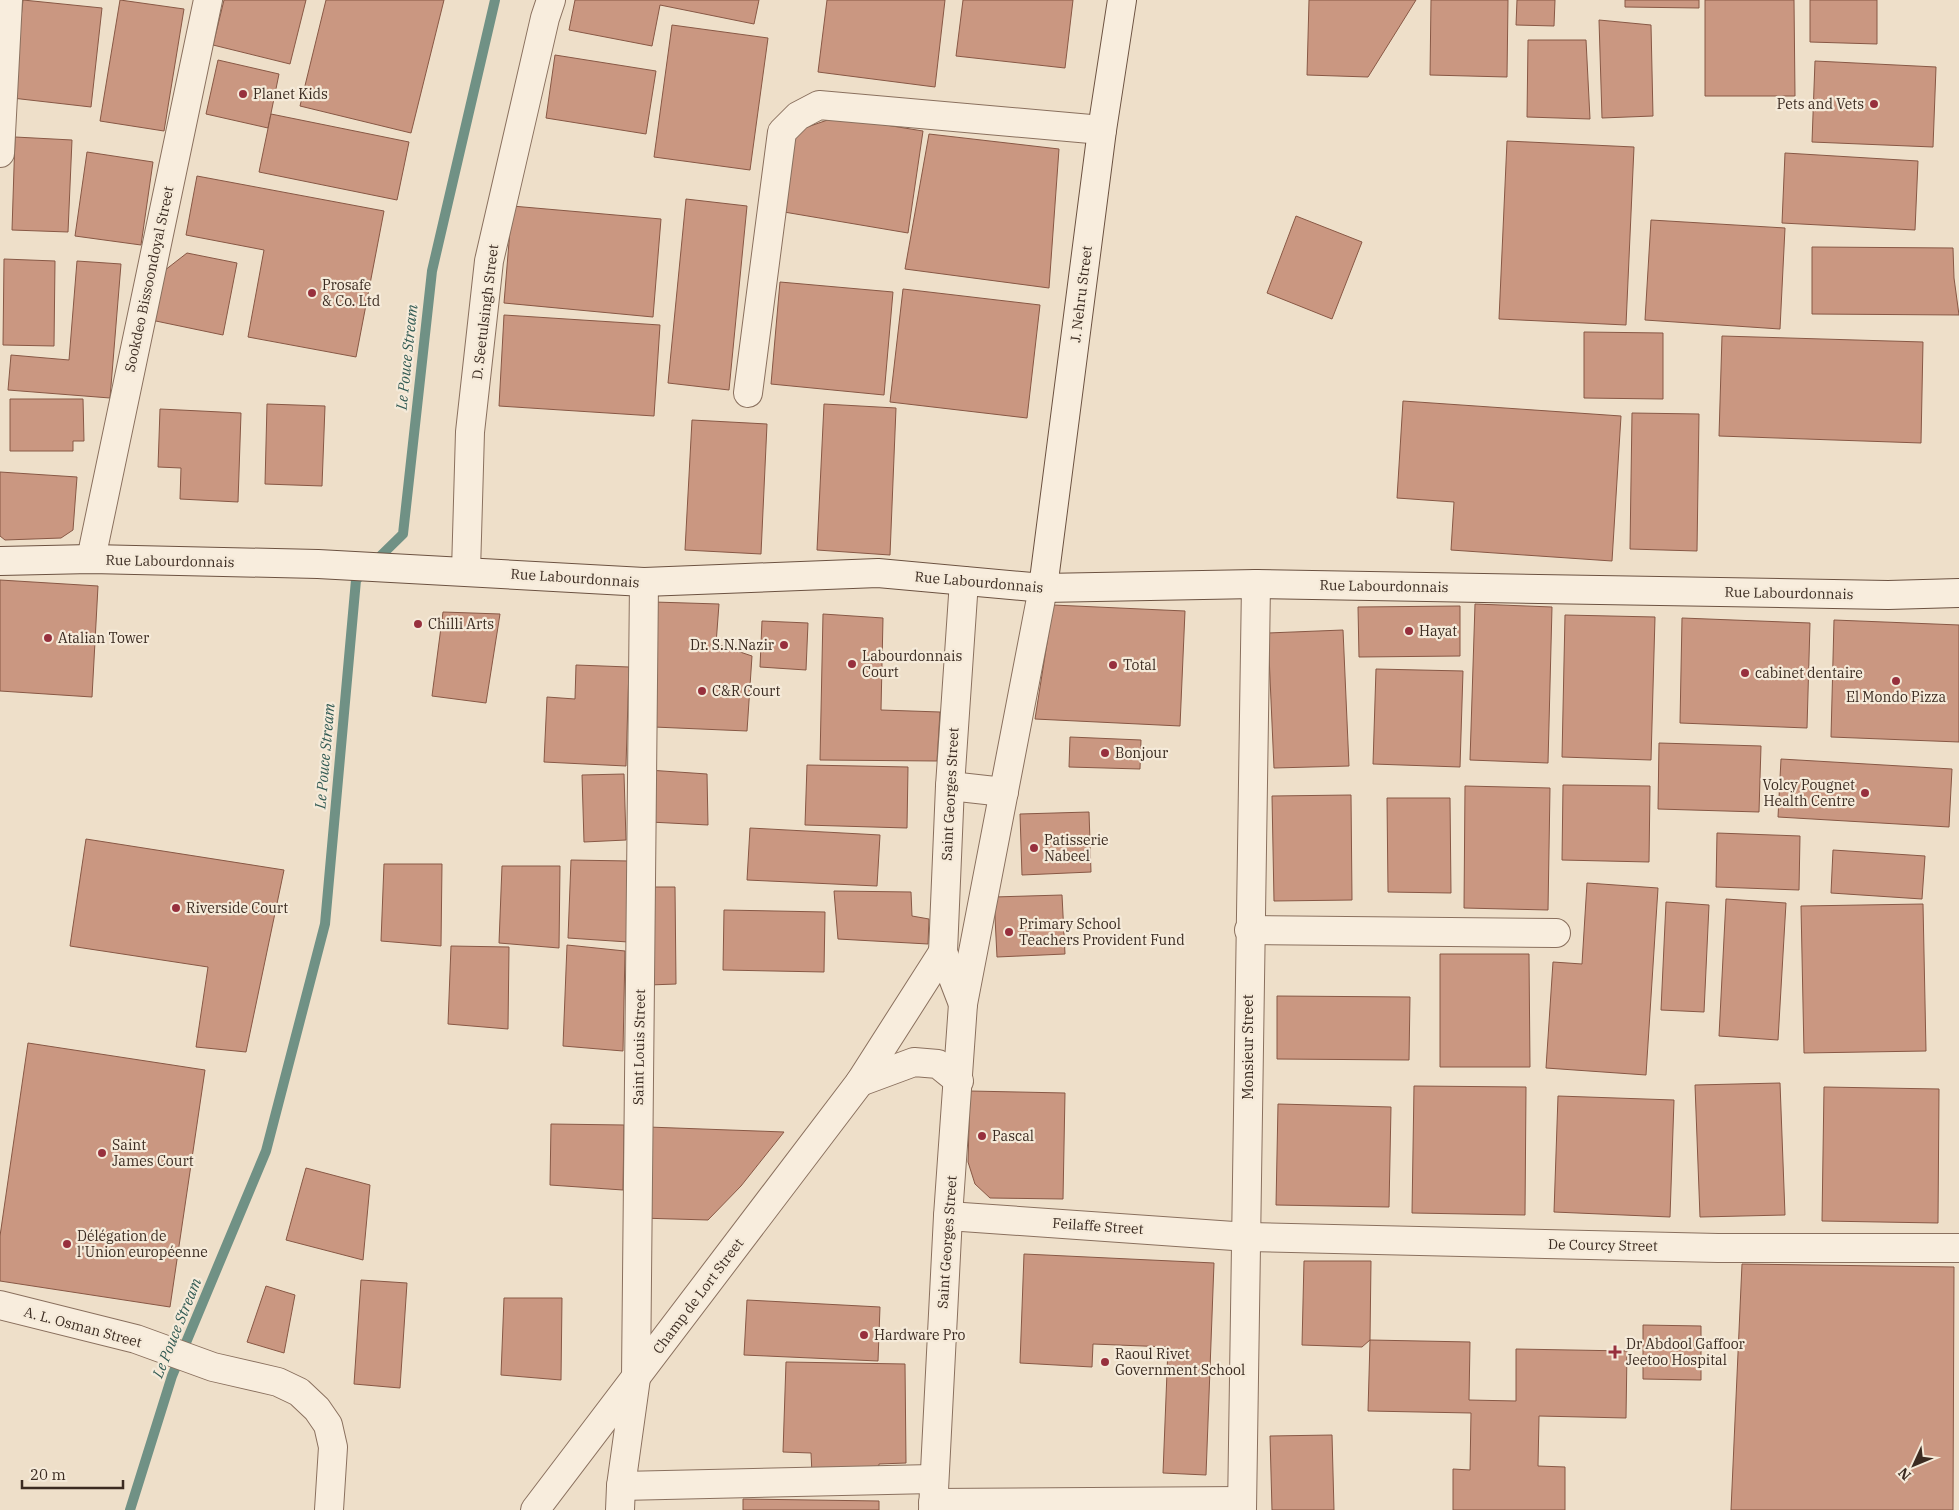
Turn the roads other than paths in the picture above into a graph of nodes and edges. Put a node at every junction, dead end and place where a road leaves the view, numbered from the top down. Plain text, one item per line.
1 (3, 0) edge
2 (8, 0) edge
3 (208, 0) edge
4 (551, 0) edge
5 (1122, 0) edge
6 (0, 62) edge
7 (0, 72) edge
8 (1102, 130) junction
9 (0, 153) edge
10 (748, 393) dead end
11 (90, 559) junction
12 (0, 561) edge
13 (466, 571) junction
14 (964, 581) junction
15 (644, 582) junction
16 (1256, 584) junction
17 (1043, 588) junction
18 (1959, 593) edge
19 (950, 786) junction
20 (1004, 792) junction
21 (1249, 930) junction
22 (1556, 933) dead end
23 (943, 952) junction
24 (963, 1004) junction
25 (959, 1081) junction
26 (860, 1082) junction
27 (948, 1216) junction
28 (1248, 1237) junction
29 (1959, 1248) edge
30 (0, 1305) edge
31 (636, 1378) junction
32 (933, 1497) edge
33 (620, 1498) edge
34 (1242, 1506) edge
35 (329, 1510) edge
36 (535, 1510) edge

1 - 6 street
1 - 7 street
2 - 9 street
3 - 11 street, Sookdeo Bissoondoyal Street
4 - 13 street, D. Seetulsingh Street
5 - 8 street, J. Nehru Street
8 - 10 street
8 - 17 street, J. Nehru Street
11 - 12 street, Rue Labourdonnais
11 - 13 street, Rue Labourdonnais
13 - 15 street, Rue Labourdonnais
14 - 15 street, Rue Labourdonnais
14 - 17 street, Rue Labourdonnais
14 - 19 street, Saint Georges Street
15 - 31 street, Saint Louis Street
16 - 17 street, Rue Labourdonnais
16 - 18 street, Rue Labourdonnais
16 - 21 street, Monsieur Street
17 - 20 street, Saint Georges Street
19 - 20 street
19 - 23 street, Saint Georges Street
20 - 24 street, Saint Georges Street
21 - 22 street
21 - 28 street, Monsieur Street
23 - 24 street, Saint Georges Street
23 - 26 street, Champ de Lort Street
24 - 25 street, Saint Georges Street
25 - 26 street
25 - 27 street, Saint Georges Street
26 - 31 street, Champ de Lort Street
27 - 28 street, Feilaffe Street
27 - 32 street, Saint Georges Street
28 - 29 street, De Courcy Street
28 - 34 street, Monsieur Street
30 - 35 street, A. L. Osman Street
31 - 33 street, Saint Louis Street
31 - 36 street, Champ de Lort Street
32 - 33 street
32 - 34 street

